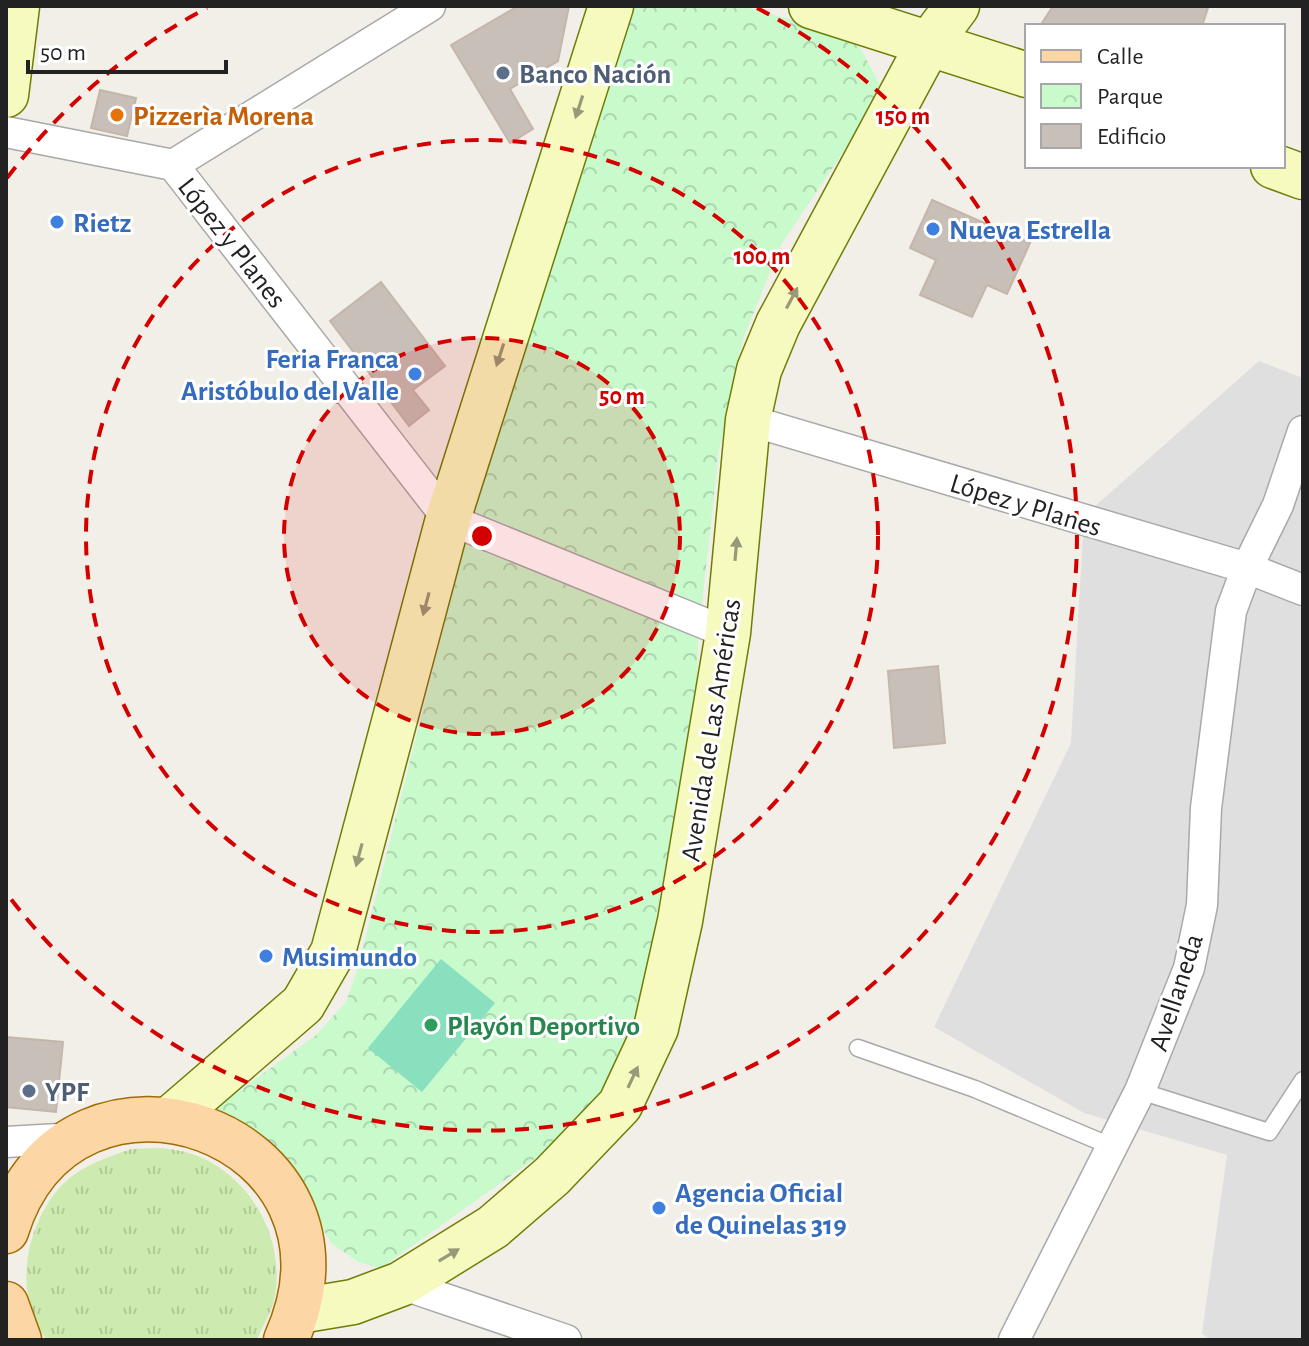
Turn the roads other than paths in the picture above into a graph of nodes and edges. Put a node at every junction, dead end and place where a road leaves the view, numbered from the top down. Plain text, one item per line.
1 (17, 6) edge
2 (430, 6) edge
3 (611, 6) edge
4 (811, 6) edge
5 (957, 6) edge
6 (928, 45) junction
7 (1025, 74) edge
8 (6, 95) edge
9 (6, 132) edge
10 (173, 165) junction
11 (1278, 168) edge
12 (1303, 177) edge
13 (748, 420) junction
14 (1303, 431) edge
15 (448, 519) junction
16 (1247, 568) junction
17 (1303, 590) edge
18 (728, 633) junction
19 (858, 1048) dead end
20 (1303, 1080) edge
21 (1140, 1091) junction
22 (171, 1118) junction
23 (77, 1138) junction
24 (6, 1142) edge
25 (1113, 1147) junction
26 (8, 1217) edge
27 (401, 1284) junction
28 (6, 1304) edge
29 (292, 1325) edge
30 (19, 1340) edge
31 (566, 1340) edge
32 (1014, 1340) edge

1 - 8 main road
2 - 10 street
3 -> 15 main road
4 - 6 main road
5 - 6 main road, Avenida de Las Américas
6 - 7 main road
13 -> 6 main road, Avenida de Las Américas
9 - 10 street, López y Planes
10 - 15 street, López y Planes
11 - 12 main road
13 - 16 street, López y Planes
18 -> 13 main road, Avenida de Las Américas
14 - 16 street, Avellaneda
15 - 18 street
15 -> 22 main road
16 - 17 street, López y Planes
16 - 21 street, Avellaneda
27 -> 18 main road, Avenida de Las Américas
19 - 25 lane
20 - 21 lane
21 - 25 street, Avellaneda
22 - 23 main road
22 - 29 main road
23 - 24 street
23 - 26 main road
25 - 32 street, Avellaneda
27 - 29 main road, Avenida de Las Américas
27 - 31 street
28 - 30 main road

